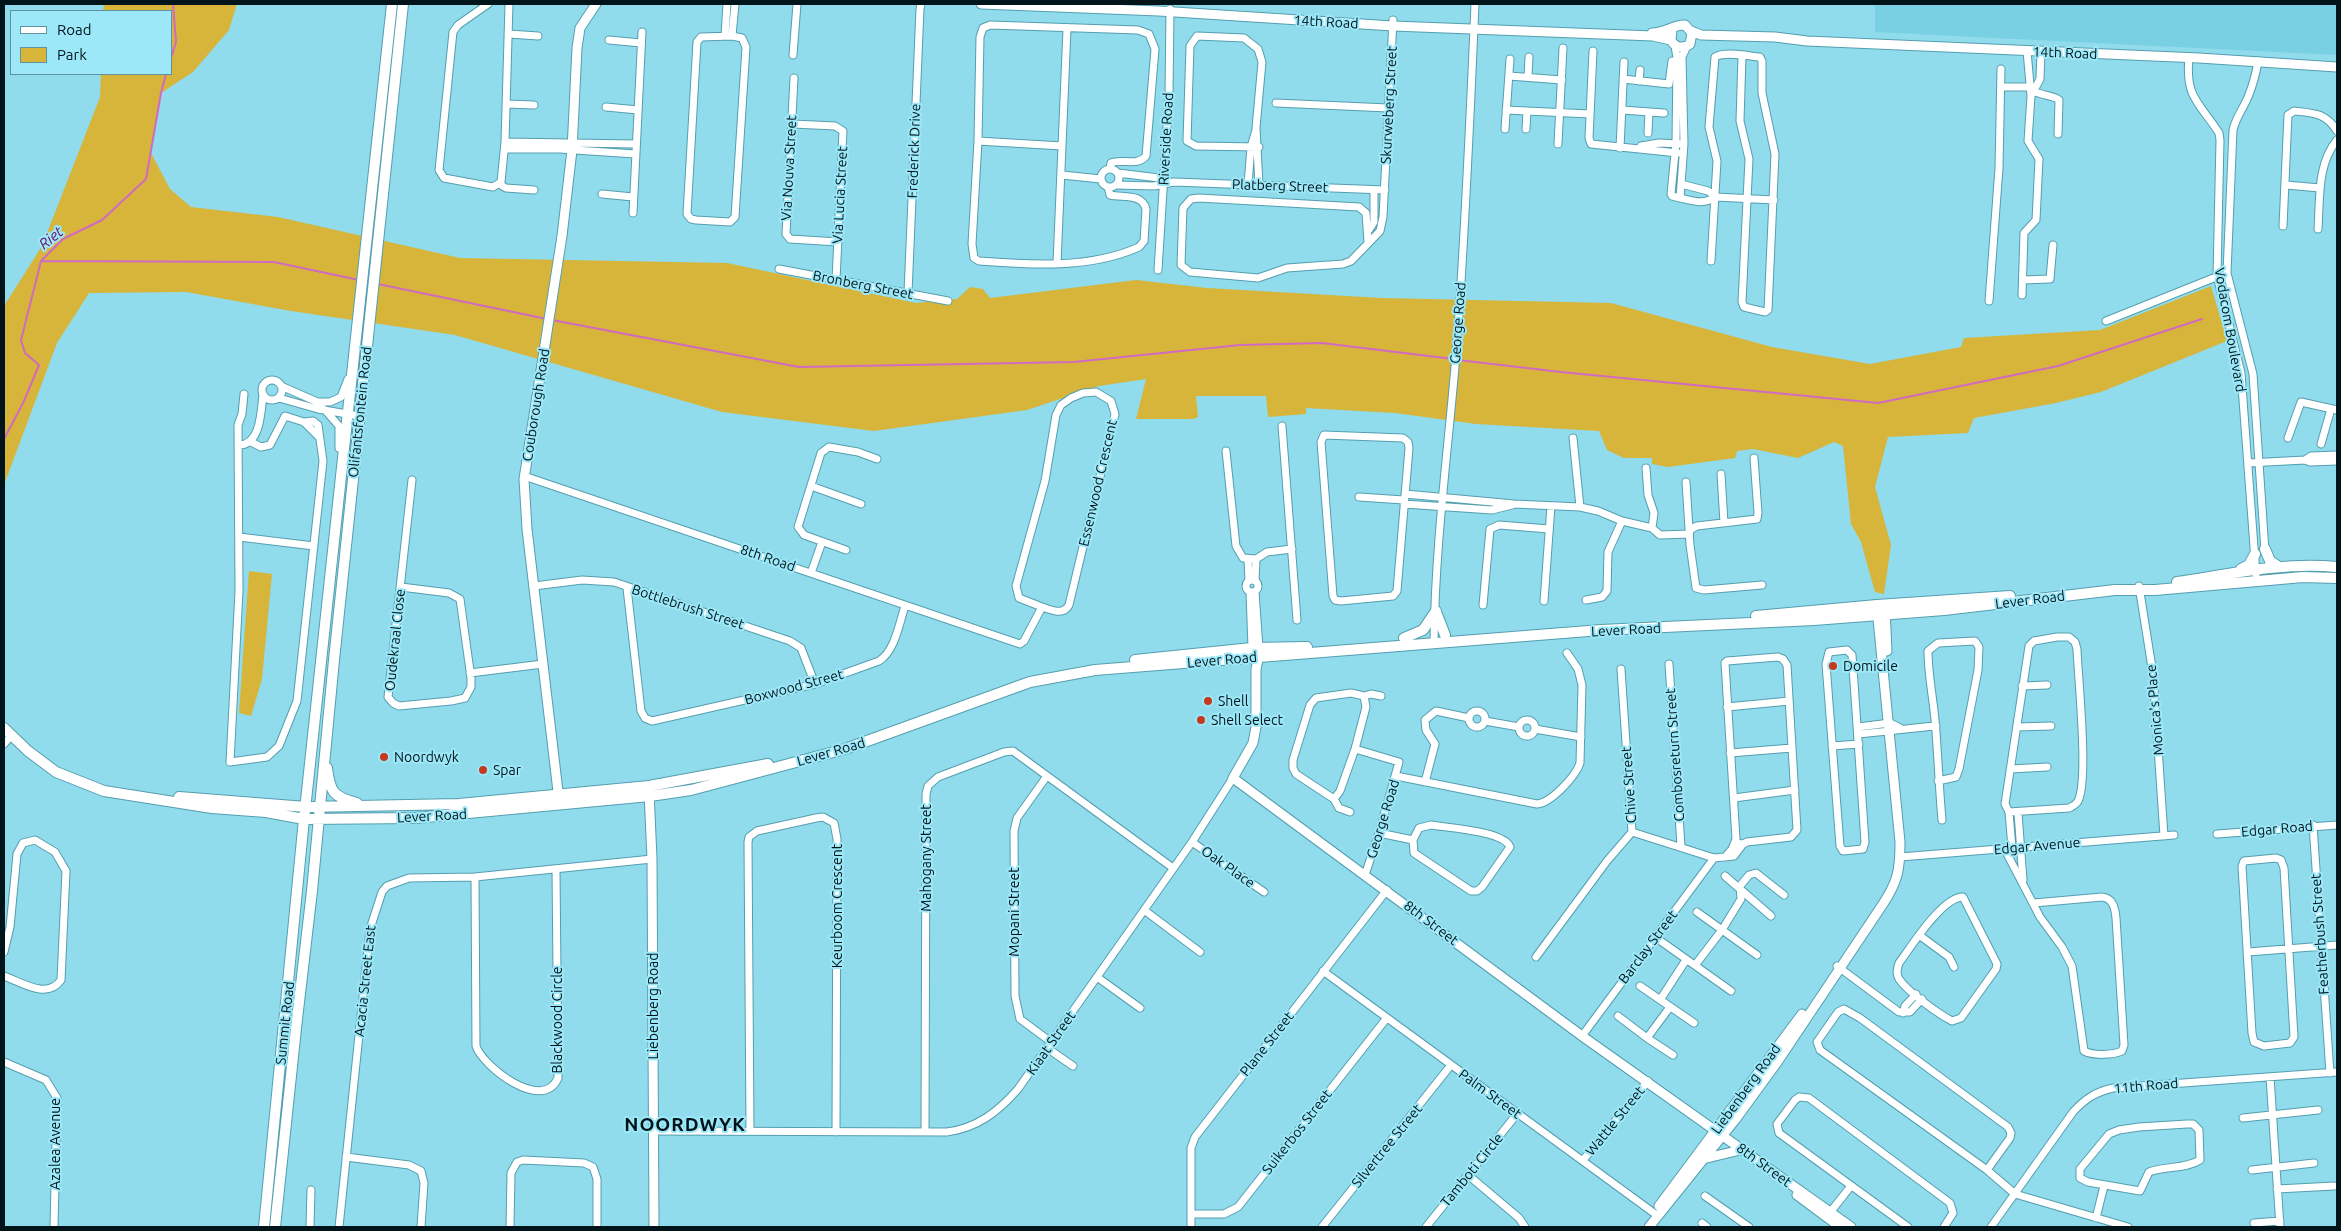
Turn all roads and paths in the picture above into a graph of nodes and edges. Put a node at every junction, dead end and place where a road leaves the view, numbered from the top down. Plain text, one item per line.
1 (392, 4) edge
2 (403, 4) edge
3 (488, 4) edge
4 (509, 4) edge
5 (727, 4) edge
6 (735, 4) edge
7 (797, 4) edge
8 (981, 4) edge
9 (1064, 4) edge
10 (1475, 4) edge
11 (595, 5) edge
12 (919, 5) edge
13 (1170, 10) junction
14 (1393, 23) junction
15 (1474, 26) junction
16 (1067, 29) junction
17 (1672, 29) junction
18 (1691, 31) junction
19 (642, 32) dead end
20 (509, 34) junction
21 (538, 36) dead end
22 (728, 36) junction
23 (609, 40) dead end
24 (1793, 40) junction
25 (641, 42) junction
26 (1673, 43) junction
27 (1689, 44) junction
28 (1563, 48) dead end
29 (1593, 51) dead end
30 (2027, 51) junction
31 (2041, 52) junction
32 (793, 55) dead end
33 (1742, 56) junction
34 (2189, 57) junction
35 (1529, 58) dead end
36 (1510, 59) dead end
37 (1672, 61) dead end
38 (2258, 61) junction
39 (1624, 62) dead end
40 (2337, 67) edge
41 (2000, 69) dead end
42 (1640, 70) dead end
43 (1509, 76) junction
44 (1528, 77) junction
45 (794, 78) dead end
46 (1623, 79) junction
47 (1562, 80) junction
48 (1639, 81) junction
49 (2001, 87) junction
50 (2032, 91) junction
51 (1673, 98) junction
52 (1684, 98) junction
53 (1276, 102) dead end
54 (507, 104) junction
55 (534, 105) dead end
56 (606, 107) dead end
57 (1388, 108) junction
58 (638, 110) junction
59 (1506, 110) junction
60 (1527, 110) junction
61 (1622, 110) junction
62 (1561, 112) junction
63 (1649, 112) junction
64 (1590, 114) junction
65 (1664, 114) dead end
66 (793, 124) junction
67 (1256, 128) junction
68 (1505, 129) dead end
69 (1526, 129) dead end
70 (2337, 130) edge
71 (1648, 133) dead end
72 (2058, 134) dead end
73 (2337, 140) edge
74 (978, 141) junction
75 (636, 144) junction
76 (1558, 144) dead end
77 (1676, 144) junction
78 (1684, 144) junction
79 (505, 146) junction
80 (572, 146) junction
81 (1062, 146) junction
82 (1251, 147) junction
83 (1259, 147) junction
84 (1636, 147) junction
85 (598, 148) junction
86 (1620, 148) junction
87 (1674, 152) junction
88 (1683, 153) junction
89 (635, 154) junction
90 (1110, 169) junction
91 (1118, 173) junction
92 (1062, 175) junction
93 (1143, 176) junction
94 (1101, 179) junction
95 (1164, 181) junction
96 (499, 184) junction
97 (1248, 184) junction
98 (1259, 184) junction
99 (1681, 184) junction
100 (1117, 185) junction
101 (2286, 185) junction
102 (1143, 186) junction
103 (1108, 188) junction
104 (2320, 188) junction
105 (534, 190) dead end
106 (1374, 190) junction
107 (1385, 190) junction
108 (602, 194) dead end
109 (633, 197) junction
110 (1716, 197) junction
111 (1680, 198) junction
112 (1747, 198) junction
113 (1774, 200) junction
114 (633, 213) dead end
115 (2283, 226) dead end
116 (2318, 229) dead end
117 (1369, 230) junction
118 (838, 242) junction
119 (1368, 242) junction
120 (2053, 245) dead end
121 (1711, 261) dead end
122 (1057, 263) junction
123 (779, 269) dead end
124 (1158, 270) dead end
125 (2227, 273) junction
126 (2218, 276) junction
127 (836, 280) junction
128 (2023, 280) junction
129 (908, 293) junction
130 (2022, 295) dead end
131 (948, 301) dead end
132 (1989, 301) dead end
133 (2106, 321) dead end
134 (355, 352) junction
135 (281, 386) junction
136 (244, 394) dead end
137 (263, 394) junction
138 (276, 400) junction
139 (319, 402) junction
140 (2334, 409) edge
141 (329, 410) junction
142 (260, 412) junction
143 (348, 414) junction
144 (360, 416) junction
145 (1282, 426) dead end
146 (1573, 438) dead end
147 (2288, 438) dead end
148 (251, 442) junction
149 (2320, 444) dead end
150 (238, 445) junction
151 (1226, 451) dead end
152 (2337, 455) edge
153 (1754, 458) dead end
154 (877, 459) dead end
155 (2305, 460) junction
156 (2337, 461) edge
157 (2258, 462) junction
158 (2248, 463) junction
159 (1646, 468) dead end
160 (1721, 474) dead end
161 (524, 476) junction
162 (412, 480) dead end
163 (1686, 482) dead end
164 (811, 486) junction
165 (1358, 497) dead end
166 (1443, 498) junction
167 (1404, 499) junction
168 (861, 504) dead end
169 (1514, 504) junction
170 (1551, 506) junction
171 (1442, 507) junction
172 (1580, 507) junction
173 (1622, 522) junction
174 (1724, 522) junction
175 (1652, 528) junction
176 (1548, 529) junction
177 (1689, 534) junction
178 (239, 537) junction
179 (334, 538) junction
180 (822, 542) junction
181 (314, 546) junction
182 (1292, 549) junction
183 (2265, 549) junction
184 (846, 550) dead end
185 (2255, 554) junction
186 (1248, 559) junction
187 (1256, 559) junction
188 (2279, 567) junction
189 (2337, 567) edge
190 (2261, 568) junction
191 (2235, 572) junction
192 (811, 573) junction
193 (2337, 578) edge
194 (1252, 580) junction
195 (2261, 581) junction
196 (1762, 585) dead end
197 (534, 586) junction
198 (2140, 587) junction
199 (401, 588) junction
200 (627, 588) junction
201 (1252, 592) junction
202 (1586, 600) dead end
203 (1544, 601) dead end
204 (1483, 605) dead end
205 (905, 606) junction
206 (1042, 607) junction
207 (1881, 609) junction
208 (1436, 612) junction
209 (1296, 620) dead end
210 (1445, 635) junction
211 (1404, 638) junction
212 (1434, 639) junction
213 (1256, 652) junction
214 (1567, 653) dead end
215 (1669, 664) dead end
216 (543, 666) junction
217 (1621, 669) dead end
218 (470, 675) junction
219 (815, 684) junction
220 (2047, 685) dead end
221 (2022, 686) junction
222 (1364, 696) junction
223 (1381, 696) dead end
224 (1789, 701) junction
225 (1727, 707) junction
226 (1936, 726) junction
227 (2051, 726) dead end
228 (1894, 727) junction
229 (2017, 727) junction
230 (4, 728) edge
231 (1858, 730) junction
232 (1581, 737) junction
233 (7, 740) edge
234 (1859, 744) junction
235 (1832, 746) junction
236 (1792, 748) junction
237 (325, 749) junction
238 (1355, 749) junction
239 (1730, 753) junction
240 (2047, 767) dead end
241 (2011, 769) junction
242 (1047, 776) junction
243 (1396, 776) junction
244 (1233, 778) junction
245 (1938, 781) junction
246 (1425, 782) junction
247 (1795, 790) junction
248 (649, 791) junction
249 (558, 793) junction
250 (125, 795) junction
251 (1734, 798) junction
252 (1334, 799) junction
253 (560, 805) junction
254 (370, 806) junction
255 (306, 807) junction
256 (319, 807) junction
257 (1350, 812) dead end
258 (2009, 812) junction
259 (2018, 813) junction
260 (304, 819) junction
261 (318, 820) junction
262 (1942, 820) dead end
263 (2313, 825) junction
264 (2337, 825) edge
265 (1632, 832) junction
266 (1379, 834) junction
267 (2217, 834) dead end
268 (2174, 835) dead end
269 (2164, 836) junction
270 (1413, 840) junction
271 (1192, 842) junction
272 (1739, 844) junction
273 (1681, 846) junction
274 (2016, 847) junction
275 (2004, 848) junction
276 (1900, 857) junction
277 (1714, 858) junction
278 (652, 859) junction
279 (1172, 868) junction
280 (556, 869) junction
281 (1365, 875) junction
282 (1725, 876) dead end
283 (475, 877) junction
284 (2023, 885) junction
285 (1387, 890) junction
286 (1740, 890) junction
287 (1264, 892) dead end
288 (1784, 895) dead end
289 (2034, 903) junction
290 (1144, 910) junction
291 (1697, 912) dead end
292 (1770, 916) dead end
293 (1722, 930) junction
294 (1919, 935) junction
295 (1655, 937) junction
296 (2337, 945) edge
297 (2320, 947) junction
298 (2288, 950) junction
299 (4, 952) edge
300 (1200, 952) dead end
301 (2248, 952) junction
302 (1757, 955) dead end
303 (1536, 957) dead end
304 (1686, 960) junction
305 (1696, 964) junction
306 (1838, 967) junction
307 (1954, 968) dead end
308 (1322, 971) junction
309 (4, 976) edge
310 (1097, 977) junction
311 (1640, 986) dead end
312 (1731, 991) dead end
313 (1919, 997) junction
314 (1660, 1000) junction
315 (1670, 1007) junction
316 (1140, 1008) dead end
317 (1618, 1016) dead end
318 (1386, 1019) junction
319 (1694, 1023) dead end
320 (1582, 1036) junction
321 (1647, 1038) junction
322 (1049, 1045) junction
323 (1673, 1055) dead end
324 (4, 1062) edge
325 (1451, 1065) junction
326 (1072, 1066) dead end
327 (2334, 1072) edge
328 (2270, 1077) junction
329 (1647, 1083) junction
330 (2318, 1110) dead end
331 (1517, 1114) junction
332 (2272, 1115) junction
333 (2243, 1118) dead end
334 (1735, 1120) junction
335 (750, 1130) junction
336 (653, 1131) junction
337 (925, 1131) junction
338 (836, 1132) junction
339 (1719, 1135) junction
340 (1738, 1149) junction
341 (346, 1157) junction
342 (1705, 1159) junction
343 (1583, 1160) junction
344 (2314, 1163) dead end
345 (2276, 1167) junction
346 (1987, 1170) junction
347 (2252, 1170) dead end
348 (1468, 1175) junction
349 (1851, 1186) junction
350 (2104, 1186) junction
351 (2334, 1186) dead end
352 (2277, 1189) junction
353 (311, 1190) dead end
354 (2016, 1194) junction
355 (1705, 1196) dead end
356 (1192, 1214) junction
357 (1656, 1214) junction
358 (1828, 1215) junction
359 (2096, 1218) junction
360 (2254, 1223) dead end
361 (2280, 1224) edge
362 (54, 1227) edge
363 (264, 1227) edge
364 (275, 1227) edge
365 (310, 1227) edge
366 (339, 1227) edge
367 (422, 1227) edge
368 (510, 1227) edge
369 (597, 1227) edge
370 (654, 1227) edge
371 (1191, 1227) edge
372 (1322, 1227) edge
373 (1426, 1227) edge
374 (1525, 1227) edge
375 (1643, 1227) edge
376 (1649, 1227) edge
377 (1749, 1227) edge
378 (1840, 1227) edge
379 (1851, 1227) edge
380 (1908, 1227) edge
381 (1944, 1227) edge
382 (1991, 1227) edge
383 (2128, 1227) edge

1 - 134 main road, Olifantsfontein Road
2 - 144 main road, Olifantsfontein Road
3 - 96 street
4 - 20 street
5 - 22 street
6 - 22 street
7 - 32 street
8 - 13 street, 14th Road
9 - 13 street, 14th Road
10 - 15 street, George Road
11 - 80 street, Couborough Road
12 - 129 street, Frederick Drive
13 - 14 street, 14th Road
13 - 95 street, Riverside Road
14 - 15 street, 14th Road
14 - 57 street, Skurweberg Street
15 - 17 street, 14th Road
15 - 26 street, 14th Road
15 - 166 street, George Road
16 - 74 street
16 - 81 street
16 - 90 street
17 - 18 street, 14th Road
17 - 26 street
18 - 24 street, 14th Road
18 - 27 street
19 - 25 street
20 - 21 street
20 - 54 street
22 - 22 street
23 - 25 street
24 - 27 street, 14th Road
24 - 30 street, 14th Road
25 - 58 street
26 - 27 street, 14th Road
26 - 51 street
27 - 52 street
28 - 47 street
29 - 64 street
30 - 31 street, 14th Road
30 - 50 street
31 - 34 street, 14th Road
31 - 50 street
33 - 110 street
33 - 112 street
33 - 113 street
34 - 38 street, 14th Road
34 - 126 street, Vodacom Boulevard
35 - 44 street
36 - 43 street
37 - 48 street
38 - 40 street, 14th Road
38 - 125 street, Vodacom Boulevard
39 - 46 street
41 - 49 street
42 - 48 street
43 - 44 street
43 - 59 street
44 - 47 street
45 - 66 street, Via Nouva Street
46 - 48 street
46 - 61 street
47 - 62 street
49 - 50 street
49 - 132 street
50 - 72 street
50 - 128 street
51 - 52 street
51 - 77 street
52 - 78 street
53 - 57 street
54 - 55 street
54 - 79 street
56 - 58 street
57 - 107 street, Skurweberg Street
58 - 75 street
59 - 60 street
59 - 68 street
60 - 62 street
60 - 69 street
61 - 63 street
61 - 86 street
62 - 64 street
62 - 76 street
63 - 65 street
63 - 71 street
64 - 86 street
66 - 118 street, Via Lucia Street
66 - 118 street, Via Nouva Street
67 - 82 street
67 - 82 street
67 - 83 street
70 - 101 street
73 - 104 street
74 - 81 street
74 - 122 street
75 - 85 street
75 - 89 street
77 - 78 street
77 - 84 street
77 - 87 street
78 - 88 street
79 - 80 street
79 - 96 street
80 - 85 street
80 - 161 street, Couborough Road
81 - 92 street
82 - 83 street
82 - 97 street
83 - 98 street
84 - 86 street
84 - 87 street
85 - 89 street
87 - 88 street
87 - 111 street
88 - 99 street
89 - 109 street
90 - 91 street
90 - 94 street
91 - 93 street
91 - 100 street
92 - 94 street
92 - 122 street
93 - 95 street
93 - 102 street
94 - 103 street
95 - 97 street, Platberg Street
95 - 102 street
95 - 124 street, Riverside Road
96 - 105 street
97 - 98 street, Platberg Street
98 - 106 street, Platberg Street
99 - 110 street
99 - 111 street
100 - 102 street
100 - 103 street
101 - 104 street
101 - 115 street
103 - 122 street
104 - 116 street
106 - 107 street, Platberg Street
106 - 117 street
107 - 119 street, Skurweberg Street
108 - 109 street
109 - 114 street
110 - 111 street
110 - 112 street
110 - 121 street
112 - 113 street
112 - 113 street
117 - 119 street
117 - 119 street, Skurweberg Street
118 - 127 street, Via Lucia Street
120 - 128 street
123 - 127 street, Bronberg Street
125 - 126 street
125 - 157 street, Vodacom Boulevard
126 - 133 street
126 - 158 street, Vodacom Boulevard
127 - 129 street, Bronberg Street
128 - 130 street
129 - 131 street, Bronberg Street
134 - 139 street
134 - 143 main road, Olifantsfontein Road
135 - 137 street
135 - 138 street
135 - 139 street
136 - 150 street
137 - 138 street
137 - 142 street
138 - 141 street
138 - 142 street
139 - 141 street
140 - 147 street
140 - 149 street
141 - 143 street
141 - 179 street
142 - 148 street
143 - 144 street
143 - 179 main road, Olifantsfontein Road
144 - 237 main road, Olifantsfontein Road
145 - 182 street
146 - 172 street
148 - 150 street
148 - 181 street
150 - 178 street
151 - 186 street
152 - 155 street
153 - 174 street
154 - 164 street
155 - 156 street
155 - 157 street
157 - 158 street
157 - 183 street, Vodacom Boulevard
158 - 185 street, Vodacom Boulevard
159 - 175 street
160 - 174 street
161 - 192 street, 8th Road
161 - 197 street, Couborough Road
162 - 199 street, Oudekraal Close
163 - 177 street
164 - 168 street
164 - 180 street
165 - 167 street
166 - 167 street
166 - 169 street
166 - 171 street, George Road
167 - 167 street
167 - 171 street
169 - 170 street
169 - 171 street
170 - 172 street
170 - 176 street
171 - 208 street, George Road
172 - 173 street
173 - 175 street
173 - 202 street
174 - 177 street
175 - 177 street
176 - 203 street
176 - 204 street
177 - 196 street
178 - 181 street
178 - 181 street
179 - 255 main road, Olifantsfontein Road
180 - 184 street
180 - 192 street
182 - 187 street
182 - 209 street
183 - 188 main road
183 - 190 street, Vodacom Boulevard
185 - 190 street, Vodacom Boulevard
185 - 191 main road
186 - 187 street
186 - 194 street
187 - 194 street
188 - 189 main road, Lever Road
188 - 190 main road, Lever Road
190 - 191 main road, Lever Road
190 - 195 street, Vodacom Boulevard
191 - 198 main road, Lever Road
192 - 205 street, 8th Road
193 - 195 main road, Lever Road
194 - 201 street
194 - 201 street
195 - 198 main road, Lever Road
197 - 200 street, Bottlebrush Street
197 - 216 street, Couborough Road
198 - 207 main road, Lever Road
198 - 269 street, Monica's Place
199 - 218 street
199 - 218 street, Oudekraal Close
200 - 219 street, Bottlebrush Street
200 - 219 street, Boxwood Street
201 - 213 street, Kiaat Street
205 - 206 street, 8th Road
205 - 219 street, Boxwood Street
206 - 206 street, Essenwood Crescent
207 - 210 main road, Lever Road
207 - 212 main road, Lever Road
207 - 228 street, Liebenberg Road
208 - 210 main road
208 - 211 main road
208 - 212 street, George Road
210 - 212 main road, Lever Road
211 - 212 main road, Lever Road
211 - 213 main road, Lever Road
212 - 213 main road, Lever Road
213 - 244 street, Kiaat Street
213 - 248 main road, Lever Road
214 - 232 street
215 - 273 street, Combosreturn Street
216 - 218 street
216 - 249 street, Couborough Road
217 - 265 street, Chive Street
220 - 221 street
221 - 229 street
221 - 259 street
222 - 223 street
222 - 238 street
222 - 252 street
224 - 225 street
224 - 225 street
224 - 236 street
225 - 239 street
226 - 228 street
226 - 245 street
226 - 245 street
227 - 229 street
228 - 231 street
228 - 276 street, Liebenberg Road
229 - 241 street
230 - 233 main road, Lever Road
231 - 234 street
231 - 235 street
232 - 246 street
232 - 246 street
233 - 250 main road, Lever Road
234 - 235 street
234 - 235 street
236 - 239 street
236 - 247 street
237 - 254 main road
237 - 256 main road, Olifantsfontein Road
238 - 243 street, George Road
238 - 252 street
239 - 251 street
240 - 241 street
241 - 258 street
242 - 279 street, Mahogany Street
242 - 322 street, Mopani Street
242 - 337 street, Mahogany Street
243 - 246 street
243 - 266 street, George Road
244 - 271 street, Kiaat Street
244 - 281 street, 8th Street
245 - 262 street
247 - 251 street
247 - 272 street
248 - 249 main road, Lever Road
248 - 253 main road, Lever Road
248 - 278 street, Liebenberg Road
249 - 253 street, Couborough Road
249 - 254 main road, Lever Road
250 - 255 main road, Lever Road
250 - 260 main road, Lever Road
251 - 272 street
252 - 257 street
253 - 261 main road, Lever Road
254 - 256 main road, Lever Road
255 - 256 main road, Lever Road
255 - 260 main road, Olifantsfontein Road
256 - 261 main road, Olifantsfontein Road
258 - 259 street
258 - 274 street
259 - 274 street
260 - 261 main road, Lever Road
260 - 363 main road, Summit Road
261 - 364 main road, Summit Road
263 - 264 street, Edgar Road
263 - 267 street, Edgar Road
263 - 297 street, Featherbush Street
265 - 273 street
265 - 303 street, Chive Street
266 - 270 street
266 - 281 street, George Road
268 - 269 street, Edgar Avenue
269 - 274 street, Edgar Avenue
270 - 270 street
271 - 279 street, Kiaat Street
271 - 287 street, Oak Place
272 - 277 street
273 - 277 street
274 - 275 street, Edgar Avenue
274 - 284 street
275 - 276 street, Edgar Avenue
275 - 284 street
276 - 306 street, Liebenberg Road
277 - 295 street, Barclay Street
278 - 280 street, Acacia Street East
278 - 336 street, Liebenberg Road
279 - 290 street, Kiaat Street
280 - 283 street, Acacia Street East
280 - 283 street, Blackwood Circle
281 - 285 street, 8th Street
282 - 286 street
283 - 341 street, Acacia Street East
284 - 289 street
285 - 308 street, Plane Street
285 - 320 street, 8th Street
286 - 288 street
286 - 292 street
286 - 293 street
289 - 289 street
290 - 300 street
290 - 310 street, Kiaat Street
291 - 293 street
293 - 302 street
293 - 305 street
294 - 307 street
294 - 313 street
294 - 313 street
295 - 304 street
295 - 320 street, Barclay Street
296 - 297 street
297 - 298 street
297 - 327 street, Featherbush Street
298 - 301 street
298 - 301 street
298 - 301 street
299 - 309 street
304 - 305 street
304 - 314 street
305 - 312 street
306 - 313 street
306 - 334 street, Liebenberg Road
306 - 339 street, Liebenberg Road
308 - 318 street, Palm Street
308 - 356 street, Plane Street
310 - 316 street
310 - 322 street, Kiaat Street
311 - 314 street
314 - 315 street
315 - 319 street
315 - 321 street
317 - 321 street
318 - 325 street, Palm Street
318 - 356 street, Suikerbos Street
320 - 329 street, 8th Street
321 - 323 street
322 - 326 street, Mopani Street
322 - 337 street, Kiaat Street
324 - 362 street, Azalea Avenue
325 - 331 street, Palm Street
325 - 372 street, Silvertree Street
327 - 328 street, 11th Road
328 - 332 street
328 - 354 street, 11th Road
329 - 339 street, 8th Street
329 - 343 street, Wattle Street
330 - 332 street
331 - 343 street, Palm Street
331 - 348 street, Tamboti Circle
332 - 333 street
332 - 345 street
334 - 339 street, Liebenberg Road
334 - 340 street
335 - 336 street, Kiaat Street
335 - 338 street, Kiaat Street
335 - 338 street, Keurboom Crescent
336 - 370 street, Liebenberg Road
337 - 338 street, Kiaat Street
339 - 340 street, 8th Street
339 - 342 street, Liebenberg Road
339 - 357 street, Liebenberg Road
340 - 342 street
340 - 358 street, 8th Street
341 - 366 street, Acacia Street East
341 - 367 street
342 - 357 street, Liebenberg Road
343 - 357 street, Palm Street
344 - 345 street
345 - 347 street
345 - 352 street
346 - 346 street
346 - 354 street
348 - 373 street, Tamboti Circle
348 - 374 street, Tamboti Circle
349 - 358 street
349 - 380 street
349 - 381 street
350 - 350 street
350 - 359 street
351 - 352 street
352 - 361 street
353 - 365 street
354 - 359 street
354 - 382 street, 11th Road
355 - 377 street
356 - 371 street
357 - 375 street, Liebenberg Road
357 - 376 street, Liebenberg Road
358 - 378 street, 8th Street
358 - 379 street, 8th Street
359 - 383 street
360 - 361 street
368 - 369 street

